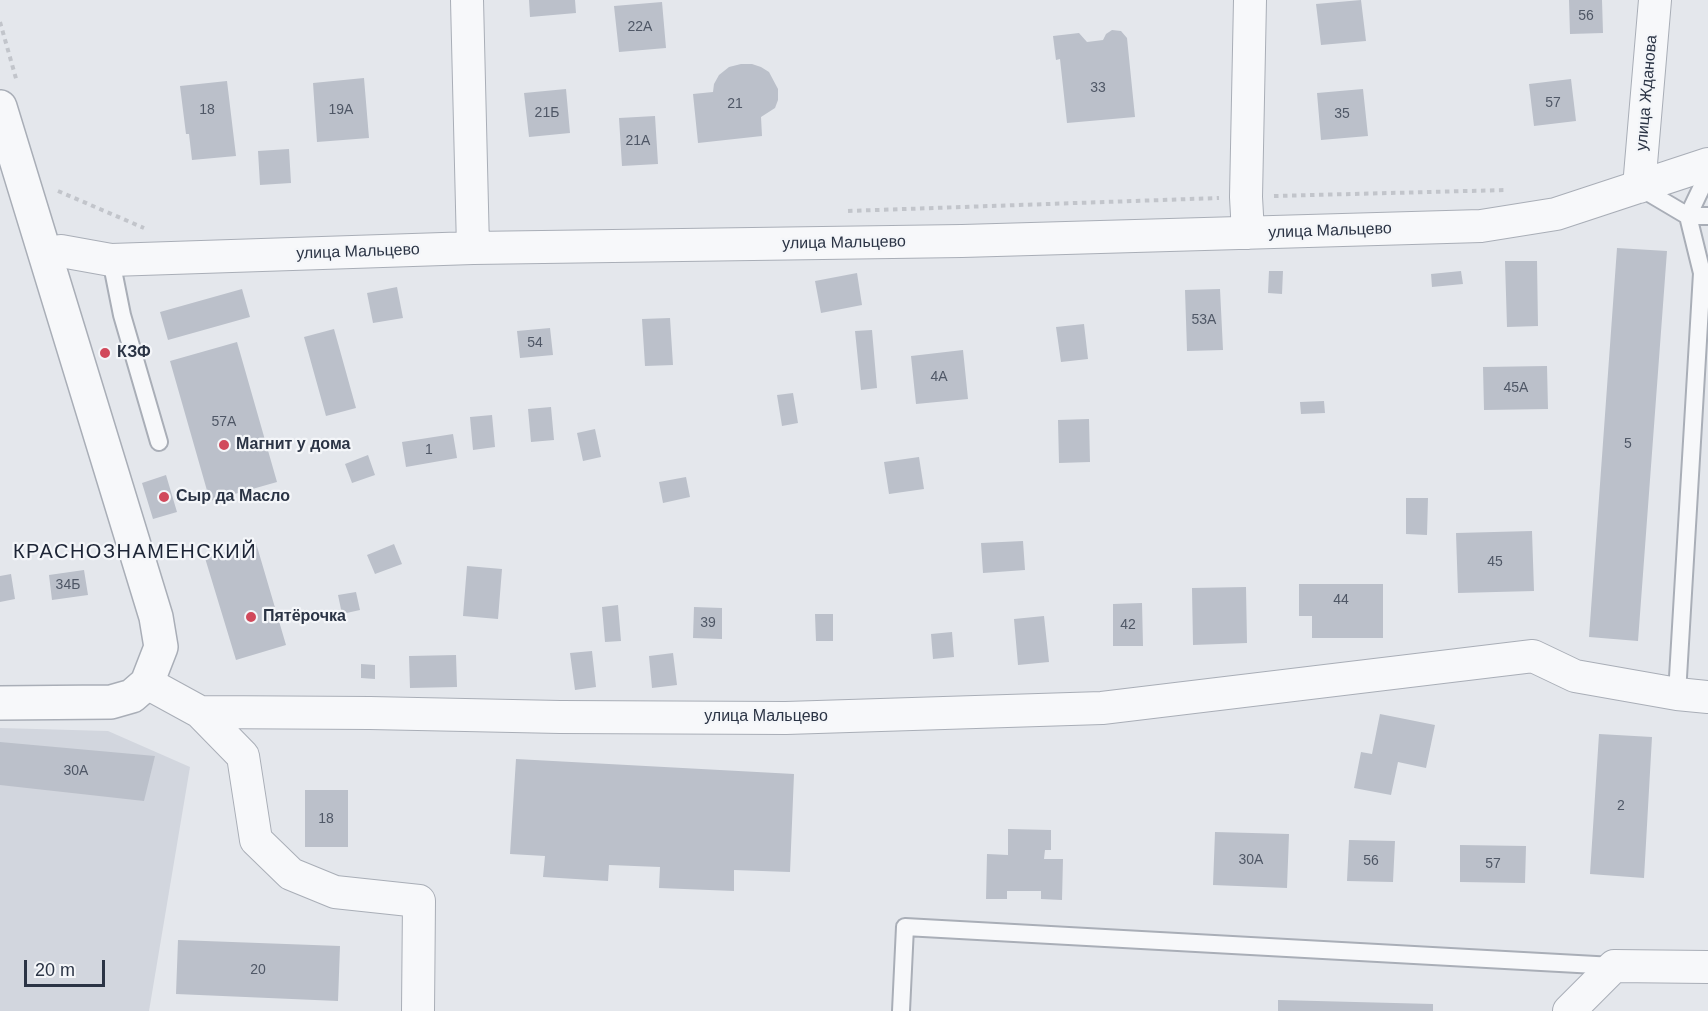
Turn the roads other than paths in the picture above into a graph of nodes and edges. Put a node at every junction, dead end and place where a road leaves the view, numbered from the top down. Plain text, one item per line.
1 (467, 0) edge
2 (1250, 0) edge
3 (1655, 0) edge
4 (0, 107) edge
5 (1708, 164) edge
6 (1708, 174) edge
7 (1639, 187) junction
8 (1688, 216) junction
9 (1708, 216) edge
10 (1248, 233) junction
11 (473, 248) junction
12 (45, 254) junction
13 (111, 260) junction
14 (1705, 273) edge
15 (159, 442) dead end
16 (147, 683) junction
17 (1677, 694) junction
18 (1708, 697) edge
19 (0, 704) edge
20 (200, 712) junction
21 (1614, 966) junction
22 (1708, 967) edge
23 (1582, 1005) edge
24 (418, 1011) edge
25 (901, 1011) edge

1 - 11 street
2 - 10 street
3 - 7 street, улица Жданова
4 - 12 street
5 - 7 street, улица Мальцево
6 - 8 lane
7 - 8 lane
7 - 10 street, улица Мальцево
8 - 9 lane
8 - 14 lane
10 - 11 street, улица Мальцево
11 - 13 street, улица Мальцево
12 - 13 street, улица Мальцево
12 - 16 street
13 - 15 lane
14 - 17 lane
16 - 19 street
16 - 20 street, улица Мальцево
17 - 18 street
17 - 20 street, улица Мальцево
20 - 24 street
21 - 22 street
21 - 23 street
21 - 25 lane

